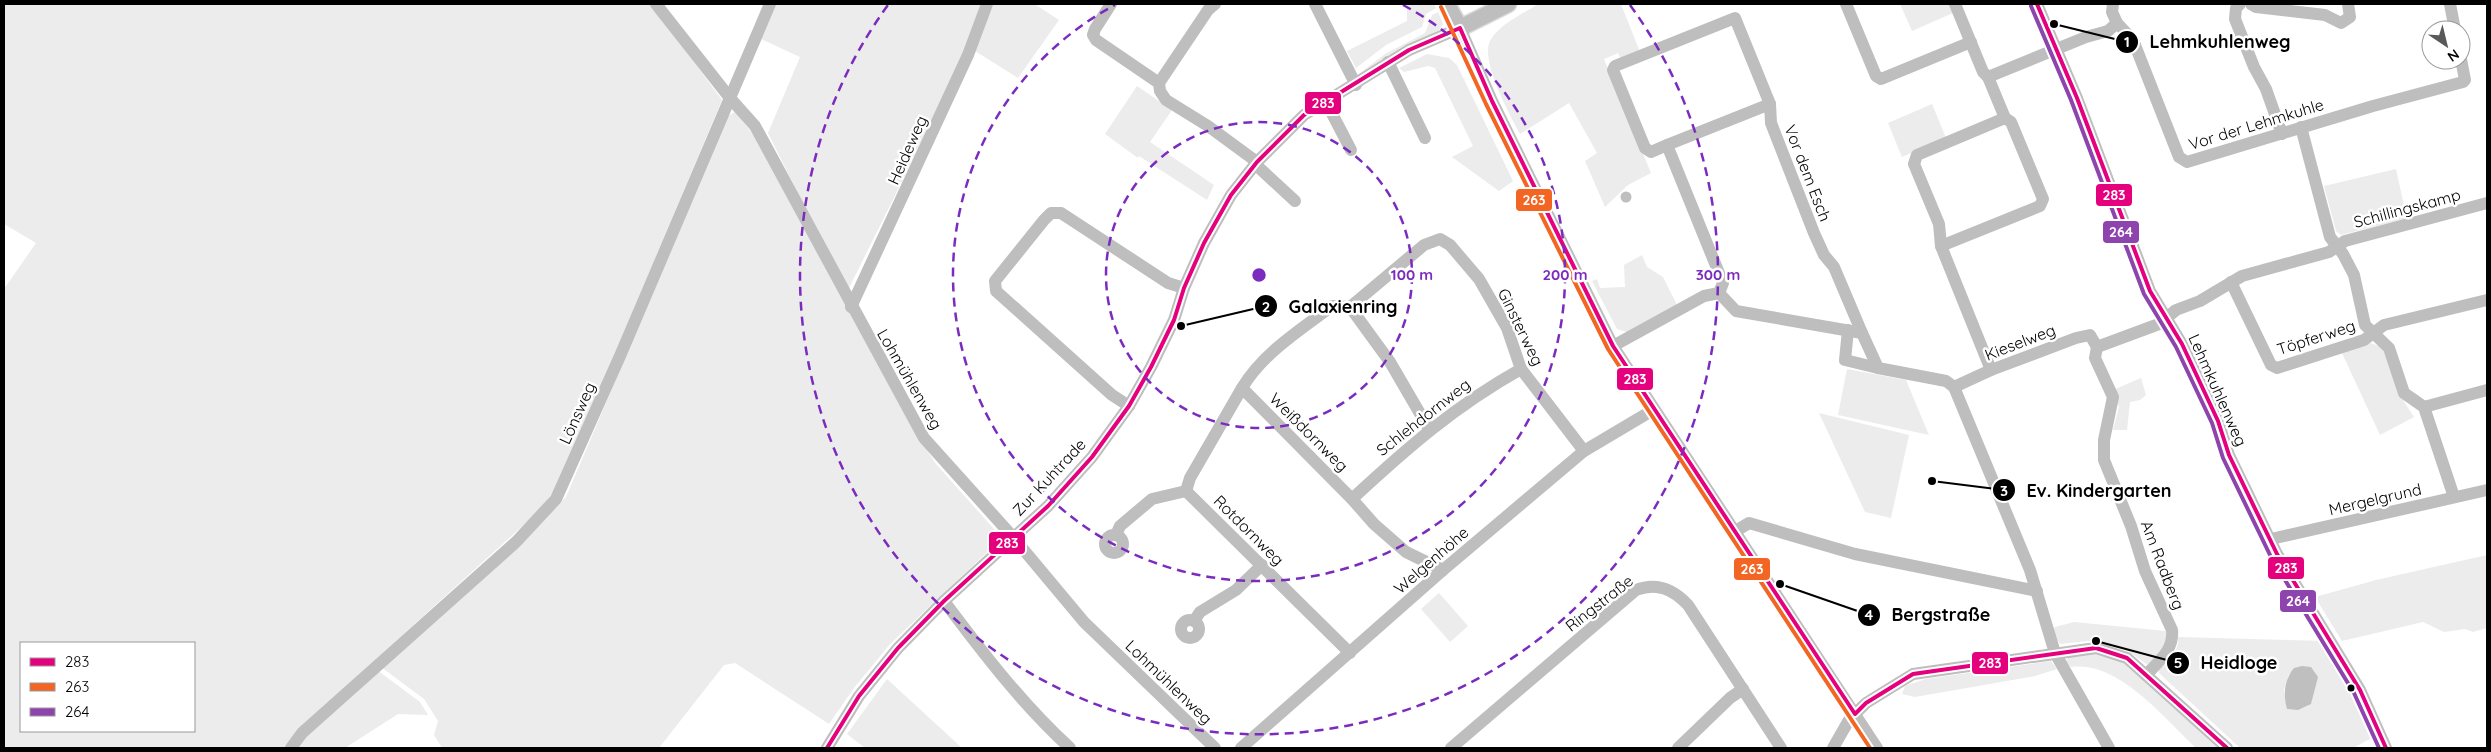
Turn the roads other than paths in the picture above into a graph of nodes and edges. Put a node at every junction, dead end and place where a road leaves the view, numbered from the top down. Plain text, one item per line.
1 (656, 4) edge
2 (770, 4) edge
3 (987, 4) edge
4 (1111, 4) edge
5 (1215, 4) edge
6 (1315, 4) edge
7 (1447, 4) edge
8 (1508, 4) edge
9 (1846, 4) edge
10 (1955, 4) edge
11 (2036, 4) edge
12 (2113, 4) edge
13 (2240, 4) edge
14 (2251, 4) edge
15 (2348, 4) edge
16 (2450, 4) edge
17 (2328, 10) edge
18 (2454, 20) edge
19 (2117, 23) junction
20 (1460, 28) junction
21 (1971, 42) junction
22 (2056, 50) junction
23 (1388, 62) junction
24 (2463, 70) edge
25 (1988, 77) junction
26 (1160, 83) junction
27 (1356, 85) junction
28 (730, 98) junction
29 (1326, 102) junction
30 (1770, 104) junction
31 (2005, 118) junction
32 (2301, 127) junction
33 (2282, 134) junction
34 (1425, 138) dead end
35 (1667, 145) junction
36 (1350, 150) dead end
37 (1256, 163) junction
38 (1296, 201) dead end
39 (2487, 203) edge
40 (1941, 246) junction
41 (2337, 246) junction
42 (2231, 282) junction
43 (1184, 288) junction
44 (1719, 293) junction
45 (2487, 300) edge
46 (851, 307) junction
47 (1350, 307) junction
48 (2166, 318) junction
49 (1848, 330) junction
50 (1862, 333) junction
51 (2372, 333) junction
52 (1613, 346) junction
53 (2097, 347) junction
54 (1878, 368) junction
55 (1521, 369) junction
56 (1991, 370) junction
57 (1954, 387) junction
58 (1242, 388) junction
59 (2487, 390) edge
60 (1129, 406) junction
61 (2424, 407) junction
62 (1653, 410) junction
63 (1429, 429) junction
64 (1584, 451) junction
65 (2487, 490) edge
66 (1186, 491) junction
67 (2454, 497) junction
68 (1352, 499) junction
69 (1734, 532) junction
70 (1116, 535) dead end
71 (1013, 537) junction
72 (2271, 539) junction
73 (1262, 565) junction
74 (1443, 570) junction
75 (2037, 590) junction
76 (944, 601) junction
77 (1194, 621) dead end
78 (2055, 653) junction
79 (1350, 654) junction
80 (2146, 675) junction
81 (1743, 689) junction
82 (1855, 714) junction
83 (291, 748) edge
84 (827, 748) edge
85 (1070, 748) edge
86 (1215, 748) edge
87 (1241, 748) edge
88 (1451, 748) edge
89 (1678, 748) edge
90 (1781, 748) edge
91 (1833, 748) edge
92 (1877, 748) edge
93 (2108, 748) edge
94 (2227, 748) edge
95 (2383, 748) edge

1 - 28 street, Lohmühlenweg
2 - 28 street, Lönsweg
3 - 46 street, Heideweg
4 - 26 street
5 - 26 street
6 - 27 street
7 - 20 main road
8 - 20 main road
9 - 21 street
10 - 21 street
11 - 22 street, Lehmkuhlenweg
12 - 19 street, Vor der Lehmkuhle
13 - 33 street
14 - 17 street
15 - 17 street
16 - 18 street
19 - 22 street
19 - 33 street, Vor der Lehmkuhle
20 - 23 street, Zur Kuhtrade
20 - 52 street
21 - 25 street
22 - 25 street
22 - 48 street, Lehmkuhlenweg
23 - 27 street, Zur Kuhtrade
23 - 34 street
24 - 32 street, Vor der Lehmkuhle
25 - 31 street
26 - 37 street
27 - 29 street, Zur Kuhtrade
28 - 46 street, Lohmühlenweg
28 - 83 street, Lönsweg
29 - 36 street
29 - 37 street, Zur Kuhtrade
30 - 35 street
30 - 35 street, Vor dem Esch
30 - 50 street, Vor dem Esch
31 - 40 street
31 - 40 street
32 - 33 street, Vor der Lehmkuhle
32 - 41 street
35 - 44 street
37 - 38 street
37 - 43 street, Zur Kuhtrade
39 - 41 street, Schillingskamp
40 - 56 street
41 - 42 street
41 - 51 street
42 - 48 street
42 - 51 street, Töpferweg
43 - 60 street, Zur Kuhtrade
43 - 60 street
44 - 49 street
44 - 52 street
45 - 51 street
46 - 71 street, Lohmühlenweg
47 - 55 street, Ginsterweg
47 - 58 street
47 - 63 street
48 - 53 street
48 - 72 street, Lehmkuhlenweg
49 - 50 street
49 - 54 street
50 - 54 street
51 - 61 street
52 - 62 street
53 - 56 street, Kieselweg
53 - 80 street, Am Radberg
54 - 57 street
55 - 63 street, Schlehdornweg
55 - 64 street, Ginsterweg
56 - 57 street, Kieselweg
57 - 75 street
58 - 66 street
58 - 68 street, Weißdornweg
59 - 61 street
60 - 71 street, Zur Kuhtrade
61 - 67 street
62 - 64 street, Welgenhöhe
62 - 69 street
63 - 68 street, Schlehdornweg
64 - 74 street, Welgenhöhe
65 - 67 street, Mergelgrund
66 - 70 street
66 - 73 street, Rotdornweg
67 - 72 street, Mergelgrund
68 - 74 street, Weißdornweg
69 - 75 street
69 - 82 street
71 - 76 street, Zur Kuhtrade
71 - 86 street, Lohmühlenweg
72 - 95 street, Lehmkuhlenweg
73 - 77 street
73 - 79 street, Rotdornweg
74 - 79 street, Welgenhöhe
75 - 78 street
76 - 84 street, Zur Kuhtrade
76 - 85 street
78 - 80 street
78 - 82 street
78 - 93 street
79 - 87 street, Welgenhöhe
80 - 94 street
81 - 88 street, Ringstraße
81 - 89 street
81 - 90 street, Ringstraße
82 - 91 street
82 - 92 street

